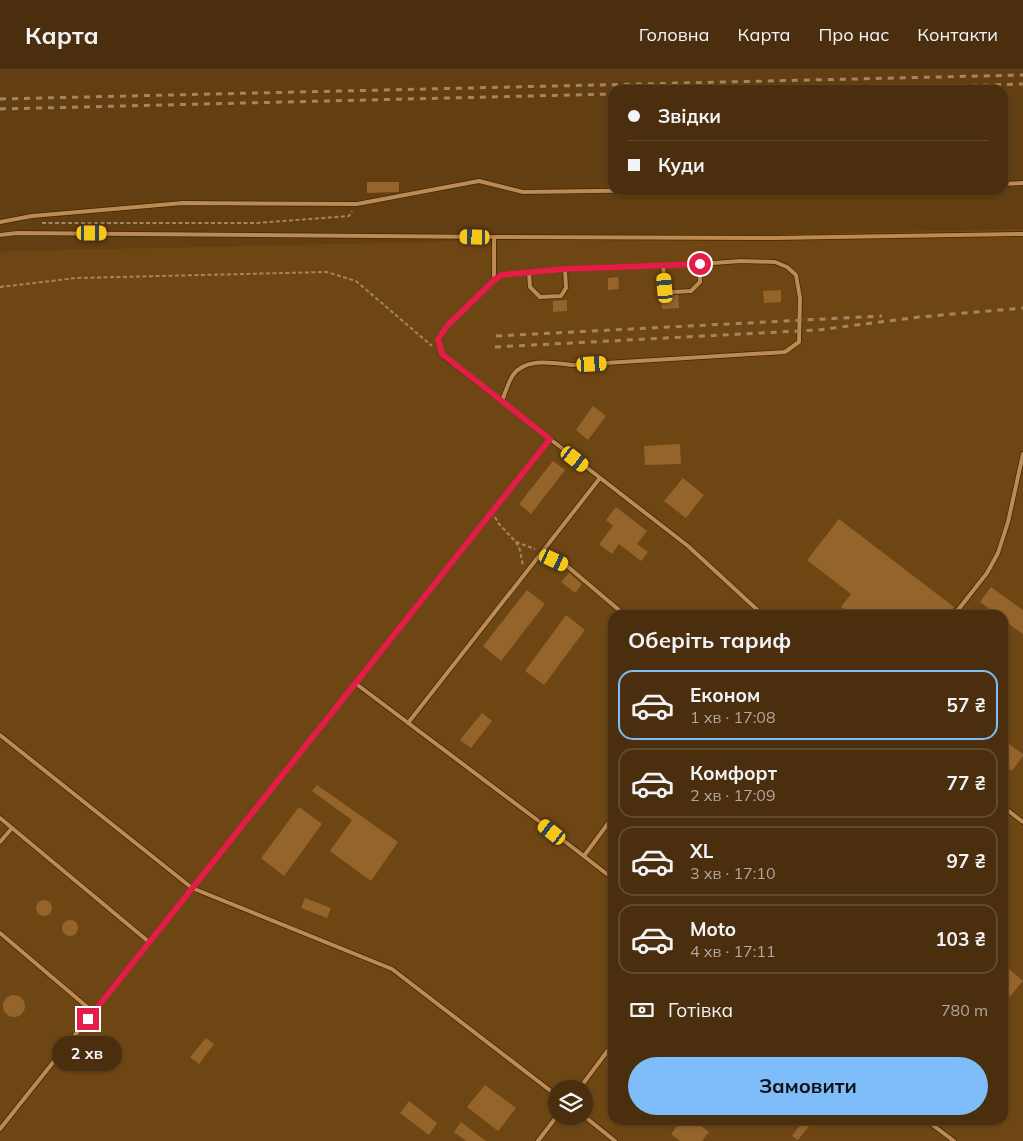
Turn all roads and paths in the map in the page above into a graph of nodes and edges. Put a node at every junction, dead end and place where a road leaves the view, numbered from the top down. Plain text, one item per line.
1 (1023, 183) edge
2 (1008, 184) edge
3 (608, 191) edge
4 (356, 204) junction
5 (0, 222) edge
6 (38, 223) dead end
7 (1023, 234) edge
8 (0, 235) edge
9 (494, 238) junction
10 (700, 264) junction
11 (663, 265) junction
12 (565, 269) junction
13 (529, 272) junction
14 (494, 280) junction
15 (0, 287) edge
16 (442, 354) junction
17 (502, 401) junction
18 (550, 439) junction
19 (1023, 454) edge
20 (600, 478) junction
21 (492, 511) junction
22 (516, 542) junction
23 (541, 554) junction
24 (523, 576) junction
25 (619, 610) dead end
26 (758, 610) edge
27 (958, 610) edge
28 (355, 683) junction
29 (408, 723) junction
30 (0, 735) edge
31 (1008, 811) edge
32 (0, 818) edge
33 (1023, 822) edge
34 (608, 823) edge
35 (12, 828) junction
36 (0, 842) edge
37 (584, 856) junction
38 (608, 875) edge
39 (192, 888) junction
40 (0, 933) edge
41 (149, 942) junction
42 (94, 1012) junction
43 (608, 1050) edge
44 (586, 1080) edge
45 (548, 1089) edge
46 (593, 1123) edge
47 (551, 1125) edge
48 (933, 1125) edge
49 (0, 1129) edge
50 (538, 1141) edge
51 (615, 1141) edge
52 (954, 1141) edge

1 - 2 lane
3 - 4 lane
4 - 5 lane
4 - 6 path
7 - 9 lane
8 - 9 lane
9 - 14 lane
10 - 11 lane
10 - 11 lane
10 - 17 lane
11 - 12 lane
12 - 13 lane
12 - 13 lane
13 - 14 lane
14 - 16 lane
15 - 16 path
16 - 17 lane
17 - 18 lane
18 - 20 lane
18 - 21 lane
19 - 27 lane
20 - 23 lane
20 - 26 lane
21 - 22 path
21 - 28 lane
22 - 23 path
22 - 24 path
23 - 24 lane
23 - 25 lane
24 - 29 lane
28 - 29 lane
28 - 39 lane
29 - 37 lane
30 - 39 lane
31 - 33 lane
32 - 35 lane
34 - 37 lane
35 - 36 lane
35 - 41 lane
37 - 38 lane
39 - 41 lane
39 - 45 lane
40 - 42 lane
41 - 42 lane
42 - 49 lane
43 - 44 lane
46 - 51 lane
47 - 50 lane
48 - 52 lane

